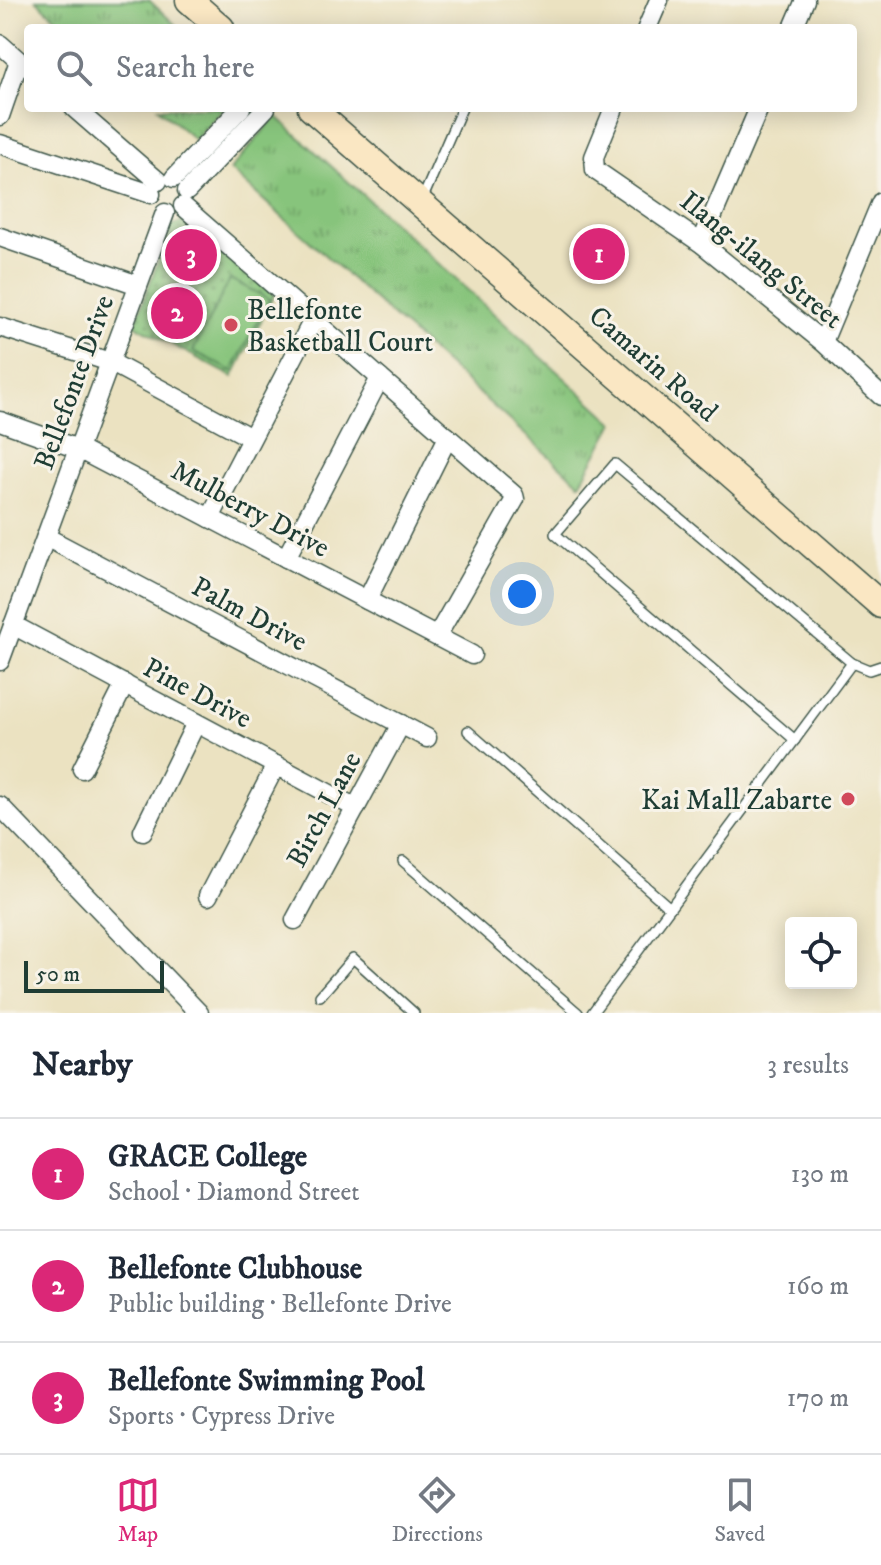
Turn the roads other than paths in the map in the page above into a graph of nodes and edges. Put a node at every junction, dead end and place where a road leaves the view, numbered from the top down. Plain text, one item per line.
1 (189, 0) edge
2 (659, 0) edge
3 (805, 0) edge
4 (216, 24) edge
5 (649, 24) edge
6 (795, 24) edge
7 (0, 44) edge
8 (23, 65) edge
9 (79, 112) edge
10 (238, 112) edge
11 (261, 112) edge
12 (316, 112) edge
13 (460, 112) edge
14 (612, 112) edge
15 (757, 112) edge
16 (0, 116) edge
17 (0, 144) edge
18 (171, 190) junction
19 (421, 202) junction
20 (881, 202) edge
21 (0, 237) edge
22 (701, 243) junction
23 (138, 285) junction
24 (313, 320) junction
25 (0, 327) edge
26 (823, 342) junction
27 (110, 362) junction
28 (380, 378) junction
29 (881, 396) edge
30 (0, 421) edge
31 (448, 437) junction
32 (251, 438) junction
33 (78, 449) junction
34 (210, 518) junction
35 (46, 537) junction
36 (286, 558) junction
37 (367, 600) junction
38 (881, 605) edge
39 (13, 625) junction
40 (437, 636) junction
41 (472, 655) dead end
42 (0, 661) edge
43 (852, 663) junction
44 (881, 666) edge
45 (125, 684) junction
46 (196, 723) junction
47 (401, 724) junction
48 (468, 731) dead end
49 (427, 738) dead end
50 (795, 740) junction
51 (276, 765) junction
52 (82, 769) dead end
53 (356, 808) junction
54 (2, 812) edge
55 (143, 831) dead end
56 (403, 861) dead end
57 (208, 896) dead end
58 (670, 908) junction
59 (295, 920) dead end
60 (320, 996) dead end
61 (199, 1013) edge
62 (414, 1013) edge
63 (578, 1013) edge
64 (592, 1013) edge

1 - 4 main road
2 - 5 street
3 - 6 street
7 - 8 street
8 - 16 street
9 - 18 street
10 - 18 street
11 - 18 street
12 - 19 main road, Camarin Road
13 - 19 lane
14 - 22 street, Ilang-ilang Street
15 - 22 street
17 - 18 street
18 - 23 street, Bellefonte Drive
18 - 24 street
19 - 38 main road, Camarin Road
20 - 26 street
21 - 23 street
22 - 26 street, Ilang-ilang Street
23 - 27 street, Bellefonte Drive
24 - 28 street
24 - 32 street
25 - 27 street
26 - 29 street, Ilang-ilang Street
27 - 32 street
27 - 33 street, Bellefonte Drive
28 - 31 street
28 - 36 street
30 - 33 street, Mulberry Drive
31 - 37 street
31 - 40 street
32 - 34 street
33 - 34 street, Mulberry Drive
33 - 35 street, Bellefonte Drive
34 - 36 street, Mulberry Drive
35 - 39 street, Bellefonte Drive
35 - 47 street, Palm Drive
36 - 37 street, Mulberry Drive
37 - 40 street, Mulberry Drive
39 - 42 street, Bellefonte Drive
39 - 45 street, Pine Drive
40 - 41 street, Mulberry Drive
43 - 44 lane
43 - 50 lane
43 - 50 lane
45 - 46 street, Pine Drive
45 - 52 street
46 - 51 street, Pine Drive
46 - 55 street
47 - 49 street, Palm Drive
47 - 53 street, Birch Lane
48 - 58 lane
50 - 58 lane
51 - 53 street, Pine Drive
51 - 57 street
53 - 59 street, Birch Lane
54 - 61 street
56 - 63 lane
58 - 64 lane
60 - 62 lane

